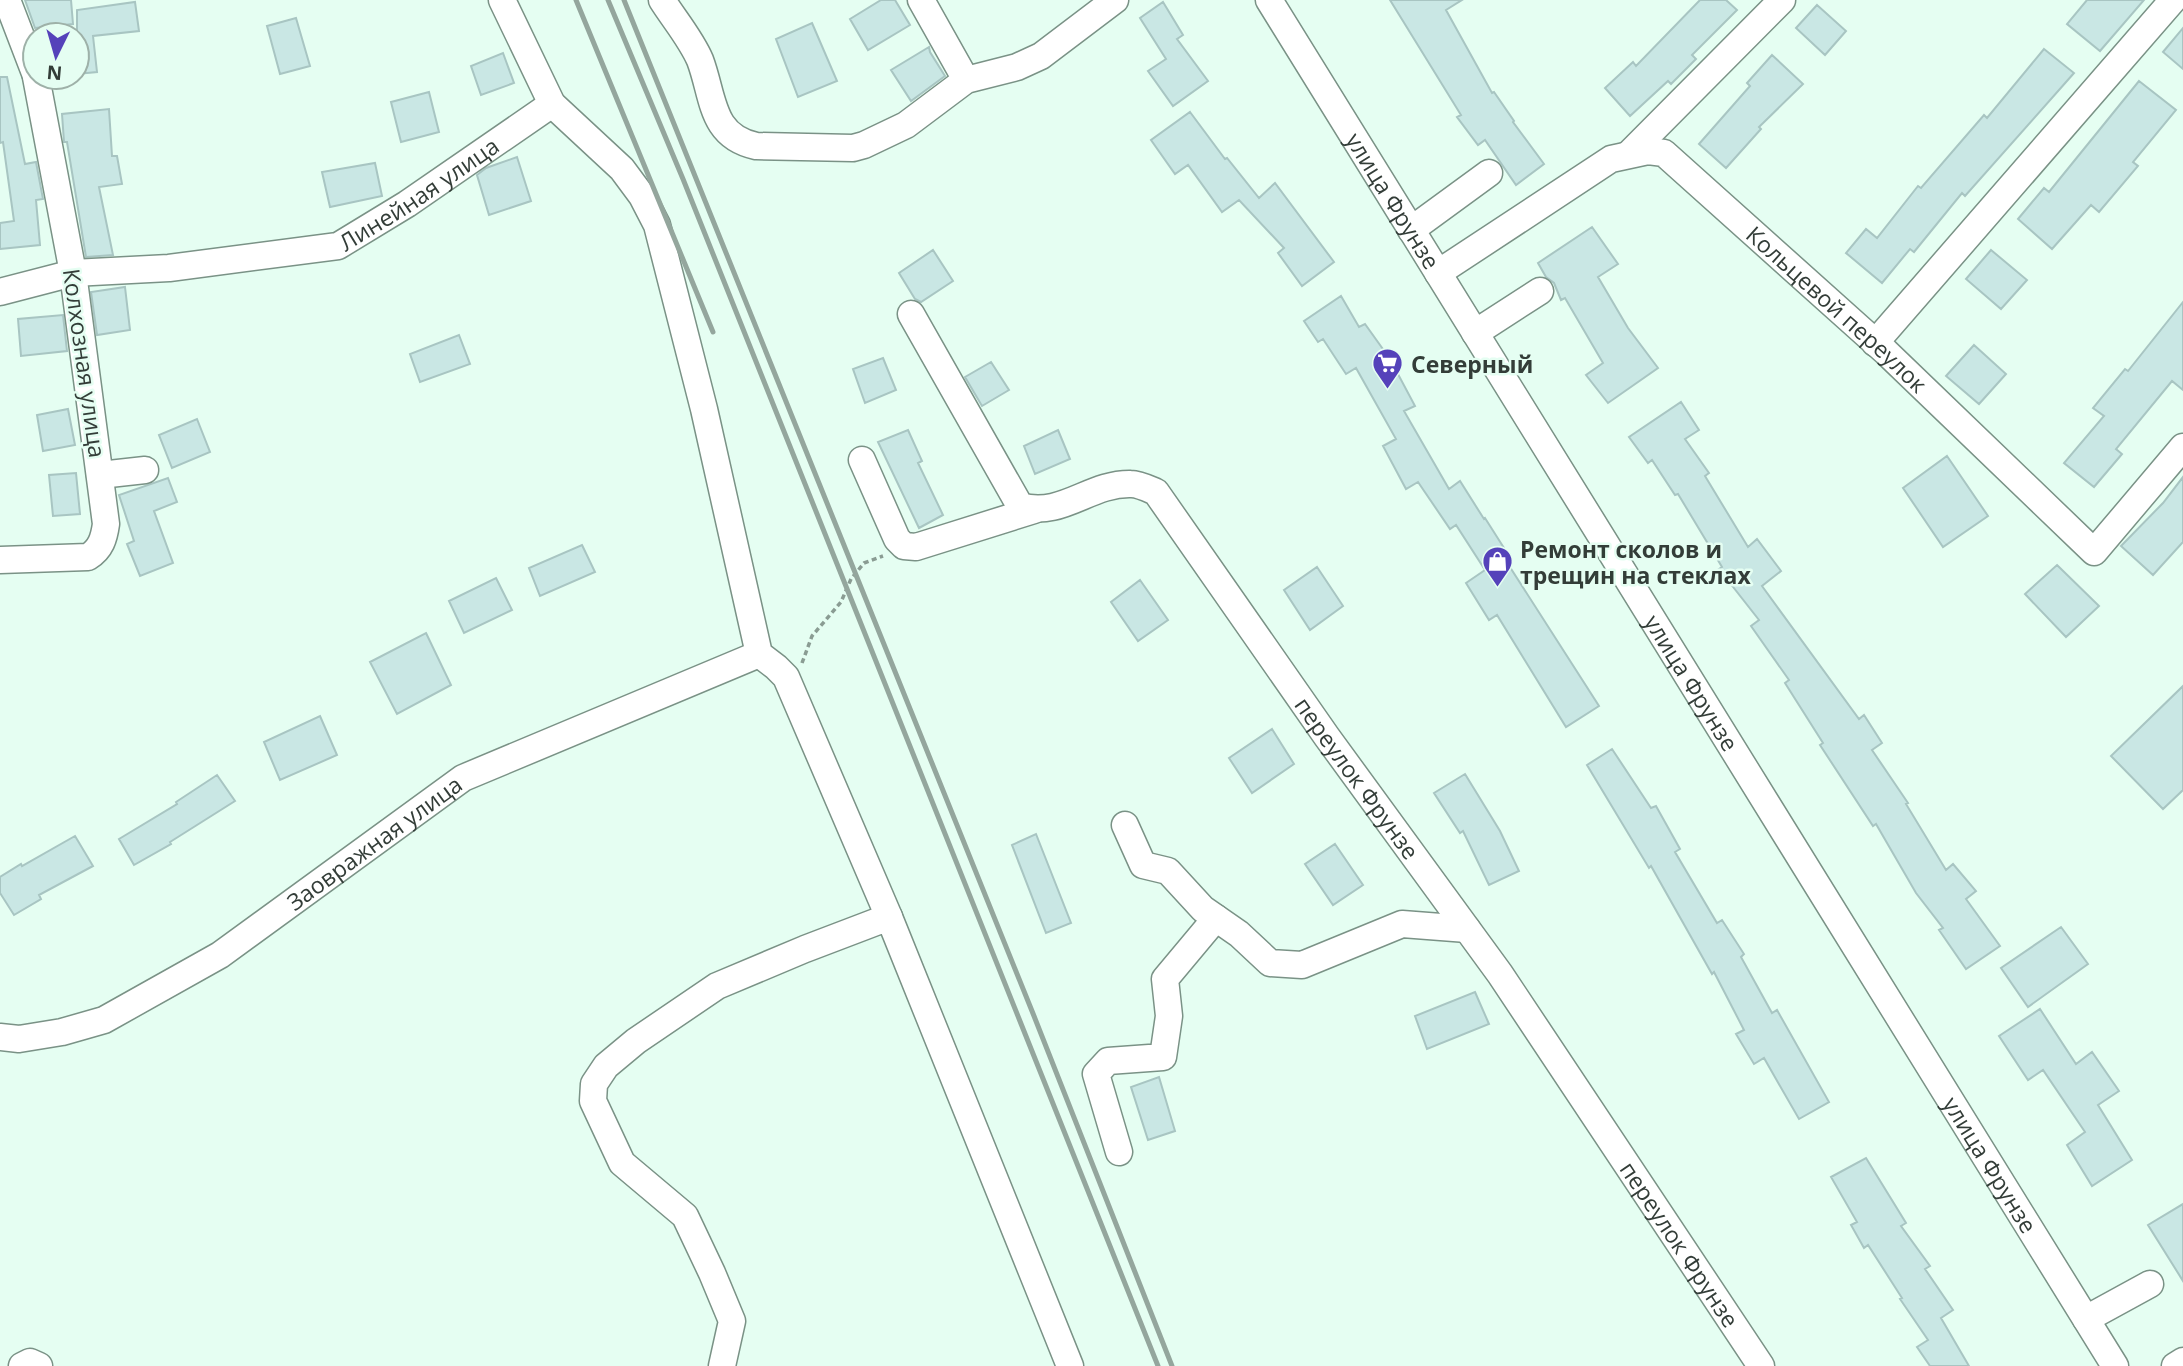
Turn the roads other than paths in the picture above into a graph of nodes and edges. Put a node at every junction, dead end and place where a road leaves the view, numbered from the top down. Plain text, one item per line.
1 (7, 0) edge
2 (502, 0) edge
3 (662, 0) edge
4 (921, 0) edge
5 (1115, 0) edge
6 (1269, 0) edge
7 (1782, 0) edge
8 (2173, 0) edge
9 (21, 38) edge
10 (966, 80) junction
11 (38, 91) edge
12 (552, 103) junction
13 (1629, 154) junction
14 (1489, 173) dead end
15 (1411, 230) junction
16 (73, 273) junction
17 (1438, 273) junction
18 (1540, 290) dead end
19 (0, 292) edge
20 (911, 314) dead end
21 (1475, 333) junction
22 (1875, 343) junction
23 (2183, 447) edge
24 (862, 460) dead end
25 (145, 470) dead end
26 (100, 475) junction
27 (1034, 510) junction
28 (0, 560) edge
29 (759, 654) junction
30 (1125, 825) dead end
31 (889, 917) junction
32 (1216, 918) junction
33 (1467, 929) junction
34 (0, 1037) edge
35 (1119, 1152) dead end
36 (2150, 1284) dead end
37 (2086, 1319) junction
38 (2183, 1361) edge
39 (22, 1366) edge
40 (39, 1366) edge
41 (722, 1366) edge
42 (1070, 1366) edge
43 (1761, 1366) edge
44 (2115, 1366) edge
45 (2175, 1366) edge

1 - 9 street, Колхозная улица
2 - 12 street
3 - 10 street
4 - 10 street
5 - 10 street
6 - 15 street, улица Фрунзе
7 - 13 street
8 - 22 street
11 - 16 street, Колхозная улица
12 - 16 street, Линейная улица
12 - 29 street
13 - 17 street, Кольцевой переулок
13 - 22 street, Кольцевой переулок
14 - 15 street
15 - 17 street, улица Фрунзе
16 - 19 street, Линейная улица
16 - 26 street, Колхозная улица
17 - 21 street, улица Фрунзе
18 - 21 street
20 - 27 street
21 - 37 street, улица Фрунзе
22 - 23 street, Кольцевой переулок
24 - 27 street, переулок Фрунзе
25 - 26 street
26 - 28 street, Колхозная улица
27 - 33 street, переулок Фрунзе
29 - 31 street
29 - 34 street, Заовражная улица
30 - 32 street
31 - 41 street
31 - 42 street
32 - 33 street
32 - 35 street
33 - 43 street, переулок Фрунзе
36 - 37 street
37 - 44 street, улица Фрунзе
38 - 45 street
39 - 40 street

